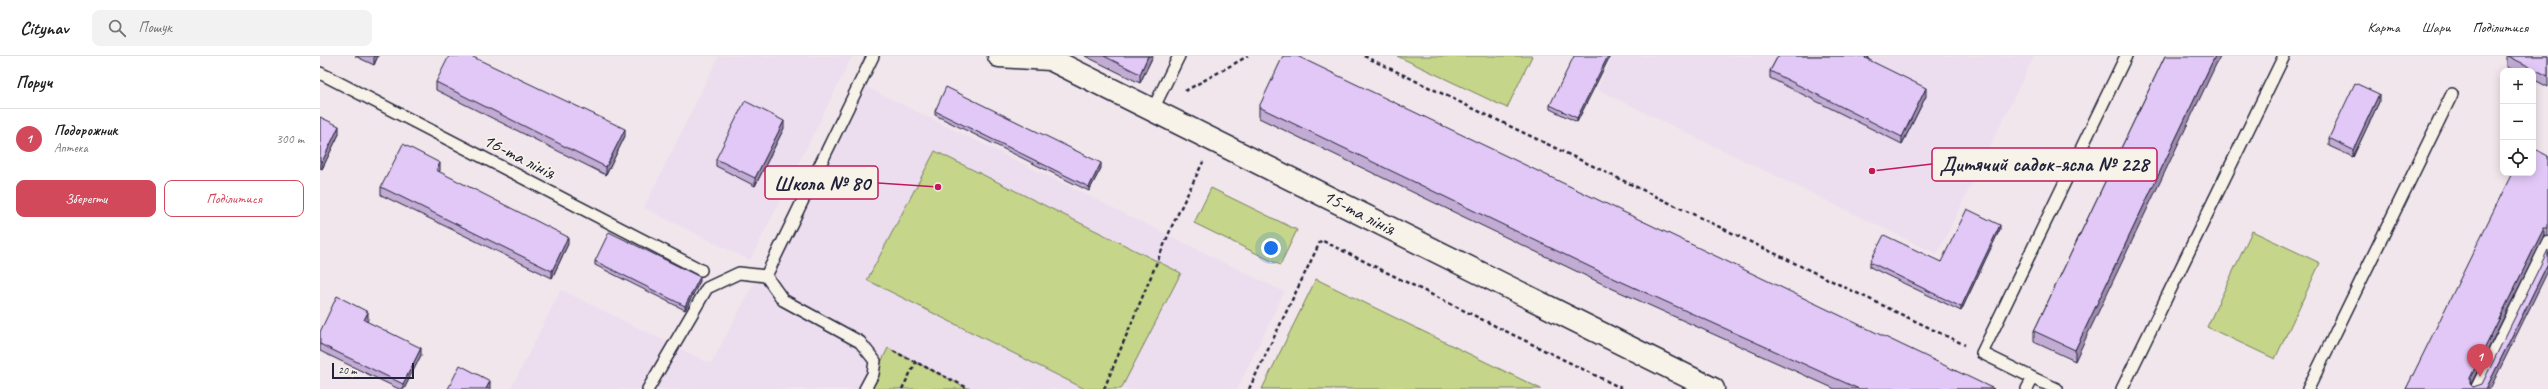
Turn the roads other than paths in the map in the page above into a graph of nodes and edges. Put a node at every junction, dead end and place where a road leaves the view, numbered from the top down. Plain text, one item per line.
1 (873, 56) edge
2 (999, 56) edge
3 (1179, 56) edge
4 (2126, 56) edge
5 (2284, 56) edge
6 (320, 73) edge
7 (2452, 94) dead end
8 (1153, 109) junction
9 (2548, 242) edge
10 (701, 270) dead end
11 (766, 276) junction
12 (2033, 378) junction
13 (648, 389) edge
14 (866, 389) edge
15 (1713, 389) edge
16 (2027, 389) edge
17 (2057, 389) edge
18 (2122, 389) edge
19 (2308, 389) edge
20 (2476, 389) edge

1 - 11 lane
2 - 8 street, 15-та лінія
3 - 8 lane
4 - 12 lane
5 - 18 lane
6 - 10 lane, 16-та лінія
7 - 19 lane
8 - 15 street, 15-та лінія
9 - 20 lane
11 - 13 lane
11 - 14 lane
12 - 16 lane
12 - 17 lane

